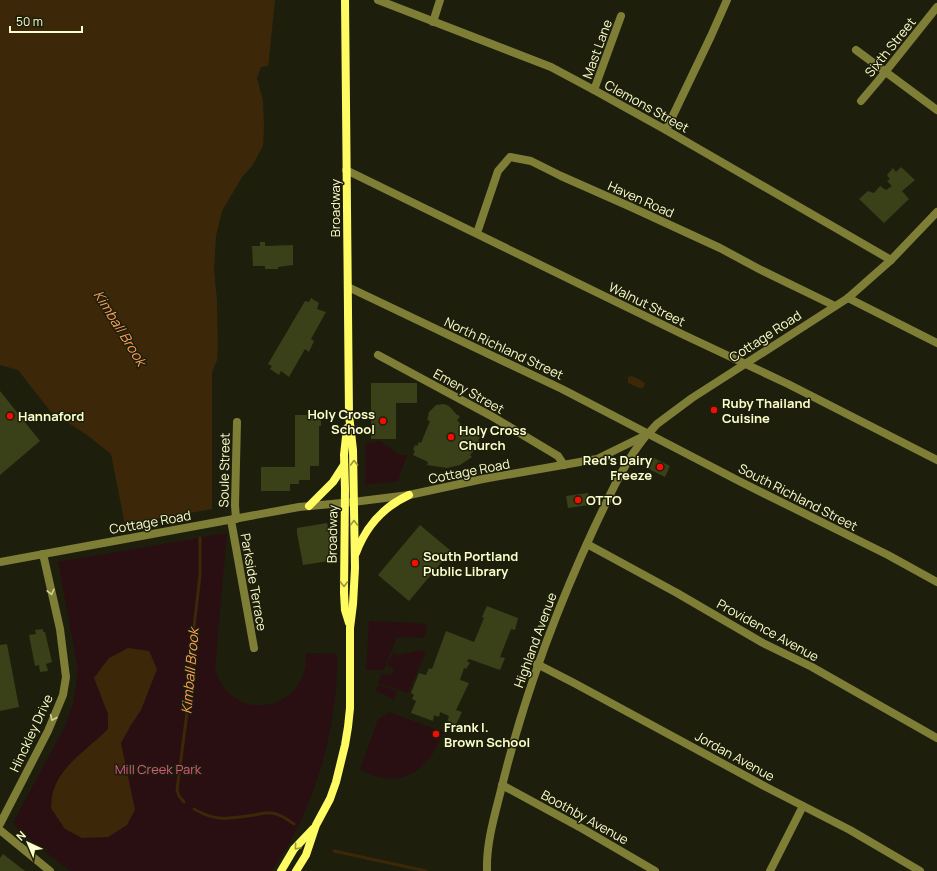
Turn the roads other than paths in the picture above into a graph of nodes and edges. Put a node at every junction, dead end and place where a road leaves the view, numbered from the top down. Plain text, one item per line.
1 (345, 0) edge
2 (378, 0) edge
3 (440, 0) edge
4 (727, 0) edge
5 (937, 7) edge
6 (621, 16) dead end
7 (434, 22) junction
8 (856, 50) dead end
9 (885, 73) junction
10 (594, 90) junction
11 (861, 101) dead end
12 (937, 110) edge
13 (666, 130) junction
14 (346, 170) junction
15 (937, 212) edge
16 (477, 233) junction
17 (891, 260) junction
18 (348, 287) junction
19 (848, 298) junction
20 (835, 306) junction
21 (937, 343) edge
22 (378, 356) dead end
23 (745, 363) junction
24 (349, 415) junction
25 (237, 422) dead end
26 (648, 434) junction
27 (937, 460) edge
28 (344, 465) junction
29 (564, 465) junction
30 (409, 495) junction
31 (354, 502) junction
32 (344, 503) junction
33 (309, 506) junction
34 (234, 519) junction
35 (587, 544) junction
36 (43, 554) junction
37 (355, 556) junction
38 (0, 562) edge
39 (937, 582) edge
40 (350, 628) junction
41 (254, 648) dead end
42 (537, 664) junction
43 (937, 738) edge
44 (502, 785) junction
45 (803, 806) junction
46 (0, 824) edge
47 (316, 825) junction
48 (0, 830) edge
49 (50, 871) edge
50 (281, 871) edge
51 (296, 871) edge
52 (487, 871) edge
53 (655, 871) edge
54 (770, 871) edge
55 (920, 871) edge

1 - 14 main road, Broadway
2 - 7 street, Clemons Street
3 - 7 street
4 - 13 street
5 - 9 street, Sixth Street
6 - 10 street, Mast Lane
7 - 10 street, Clemons Street
8 - 9 street
9 - 11 street, Sixth Street
9 - 12 street
10 - 13 street, Clemons Street
13 - 17 street, Clemons Street
14 - 16 street, Walnut Street
14 - 18 main road, Broadway
15 - 17 street, Cottage Road
16 - 20 street, Haven Road
16 - 23 street, Walnut Street
17 - 19 street, Cottage Road
18 - 24 main road, Broadway
18 - 26 street, North Richland Street
19 - 20 street, Cottage Road
19 - 21 street
20 - 23 street, Cottage Road
22 - 29 street, Emery Street
23 - 26 street, Cottage Road
23 - 27 street, Walnut Street
24 - 28 main road, Broadway
31 -> 24 main road, Broadway
25 - 34 street, Soule Street
26 - 29 street, Cottage Road
26 - 35 street, Highland Avenue
26 - 39 street, South Richland Street
28 - 32 main road, Broadway
28 - 33 main road
29 - 30 street, Cottage Road
30 - 31 street, Cottage Road
30 - 37 main road
31 - 32 street, Cottage Road
37 -> 31 main road, Broadway
32 - 33 street, Cottage Road
32 -> 40 main road, Broadway
33 - 34 street, Cottage Road
34 - 36 street, Cottage Road
34 - 41 street, Parkside Terrace
35 - 42 street, Highland Avenue
35 - 43 street, Providence Avenue
36 - 38 street, Cottage Road
36 -> 46 street, Hinckley Drive
37 - 40 main road, Broadway
40 - 47 main road, Broadway
42 - 44 street, Highland Avenue
42 - 45 street, Jordan Avenue
44 - 52 street, Highland Avenue
44 - 53 street, Boothby Avenue
45 - 54 street
45 - 55 street, Jordan Avenue
47 -> 50 main road, Broadway
47 - 51 main road, Broadway
48 - 49 street

